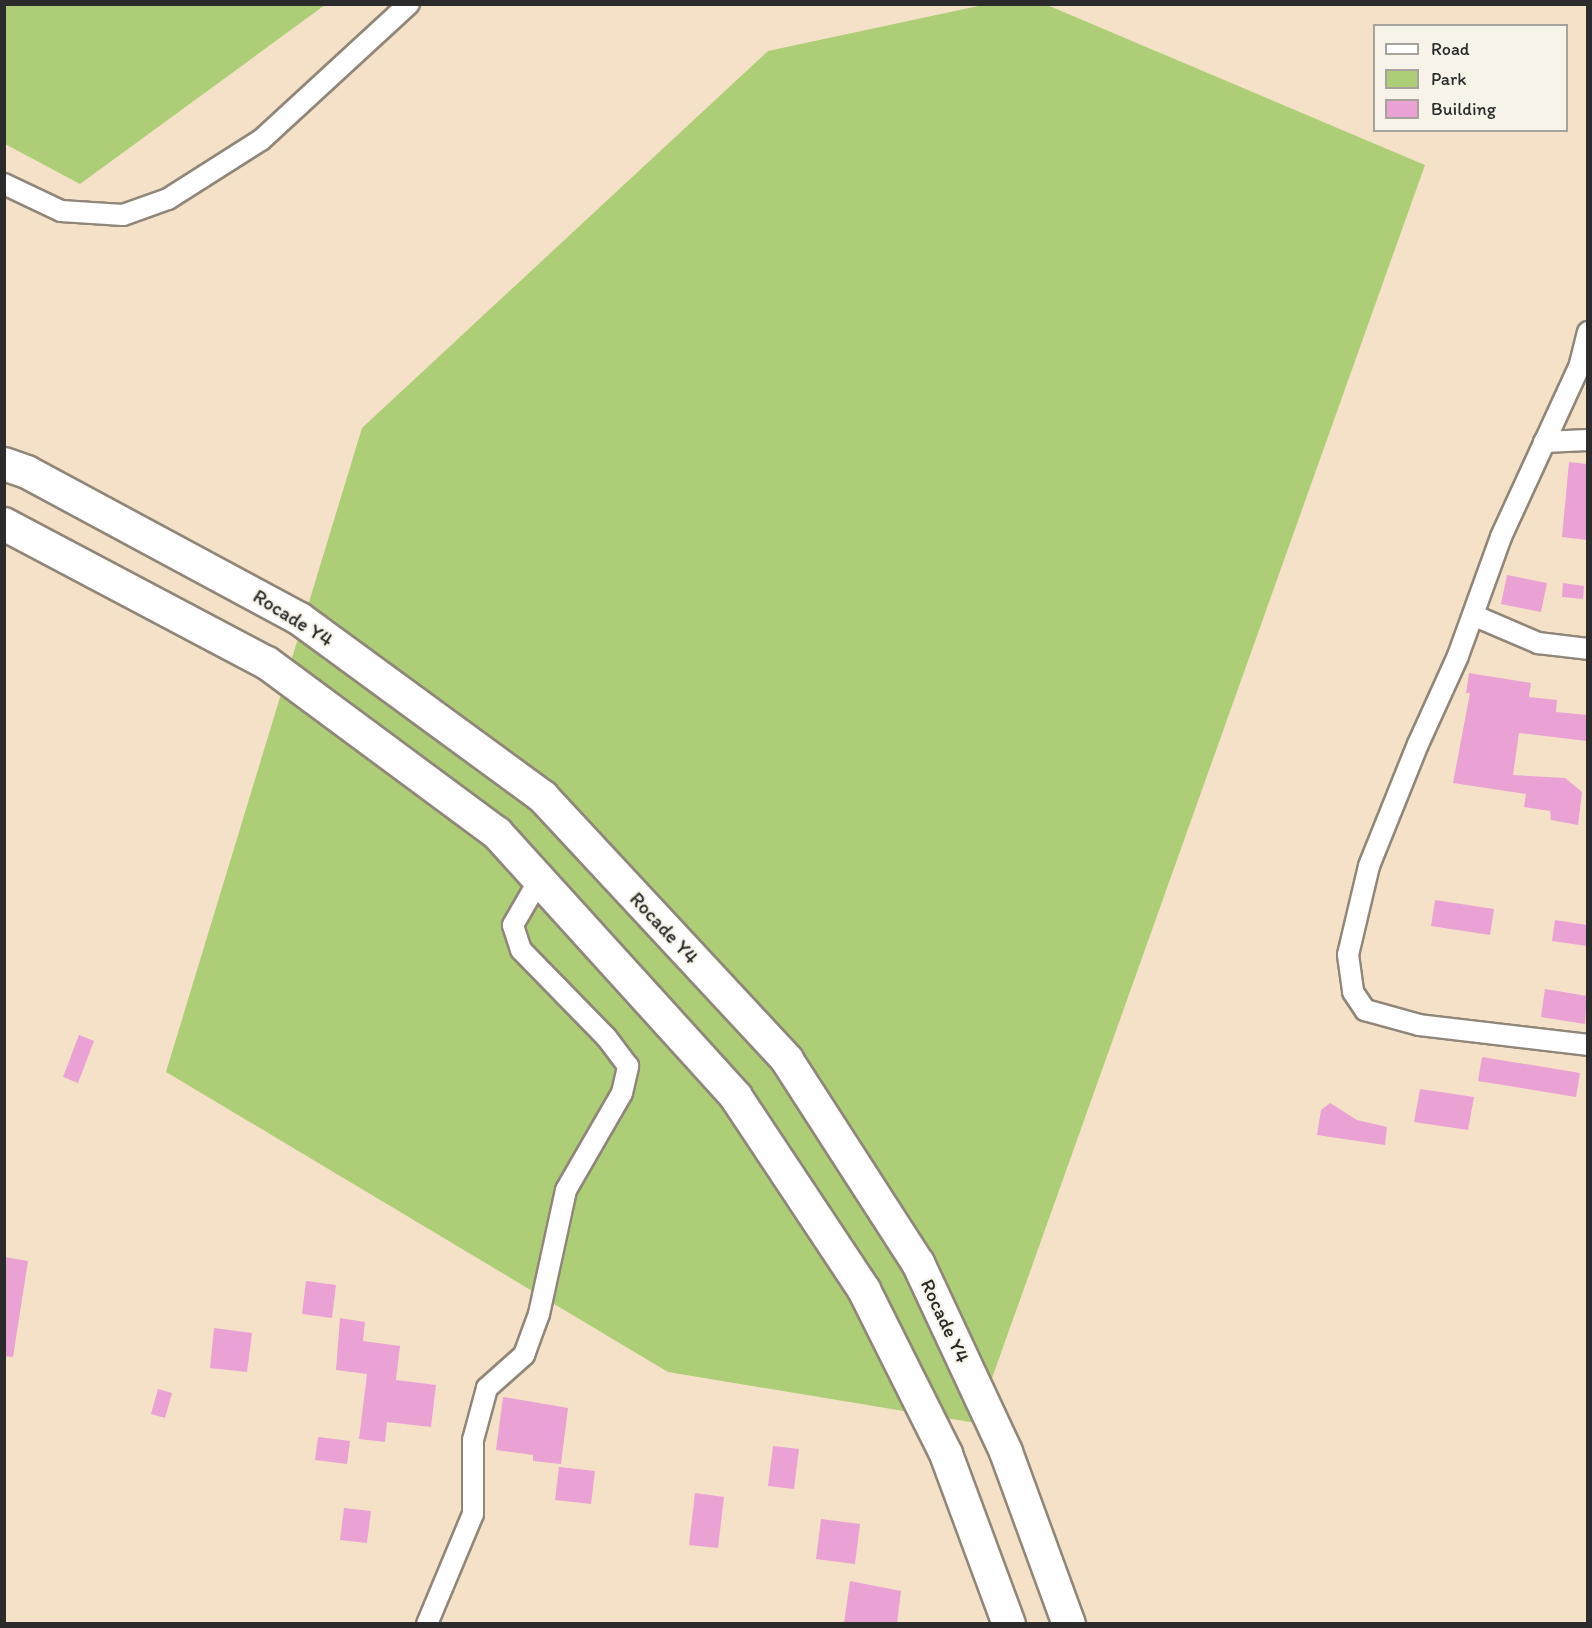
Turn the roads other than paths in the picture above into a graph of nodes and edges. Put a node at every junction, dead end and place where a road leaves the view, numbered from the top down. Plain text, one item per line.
1 (410, 4) edge
2 (4, 184) edge
3 (1587, 332) edge
4 (1587, 440) edge
5 (1544, 442) junction
6 (4, 464) edge
7 (4, 524) edge
8 (1474, 616) junction
9 (1587, 649) edge
10 (539, 880) junction
11 (1587, 1045) edge
12 (427, 1623) edge
13 (1009, 1623) edge
14 (1069, 1623) edge

1 - 2 street
3 - 5 street
4 - 5 street
5 - 8 street
6 - 14 highway, Rocade Y4
7 - 10 highway
8 - 9 street
8 - 11 street
10 - 12 street
10 - 13 highway

